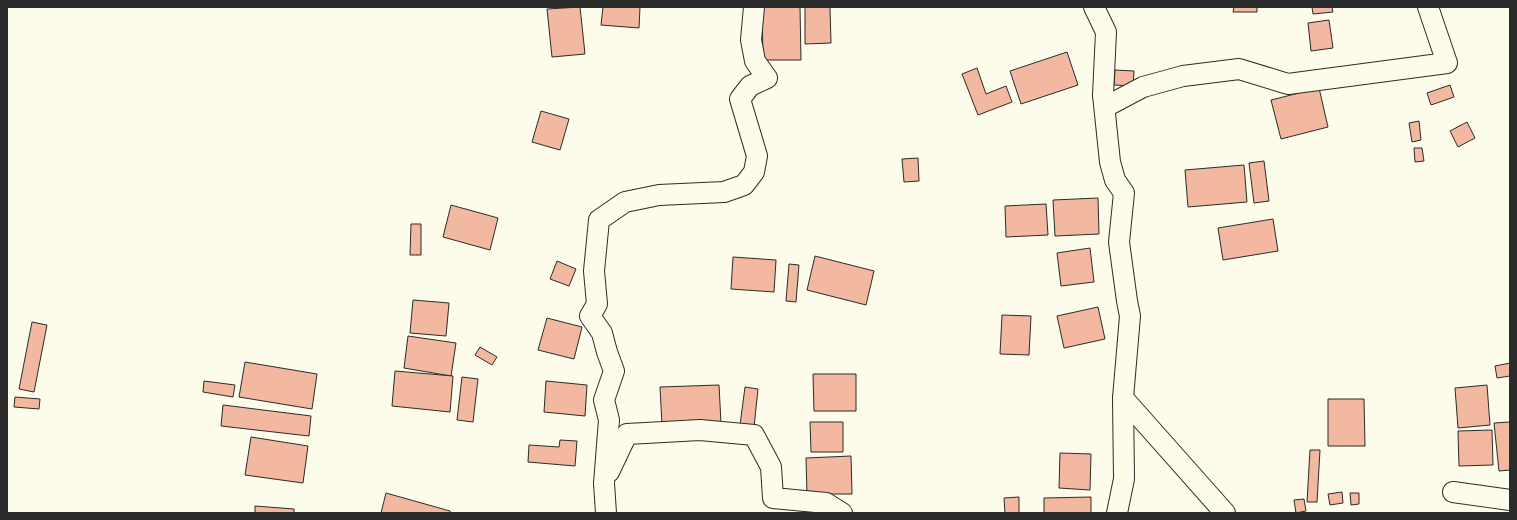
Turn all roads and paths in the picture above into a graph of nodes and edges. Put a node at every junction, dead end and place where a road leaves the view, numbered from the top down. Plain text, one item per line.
1 (754, 7) edge
2 (1094, 7) edge
3 (1428, 7) edge
4 (1103, 95) junction
5 (1123, 398) junction
6 (604, 483) junction
7 (1453, 492) dead end
8 (1510, 500) edge
9 (606, 513) edge
10 (842, 513) edge
11 (1116, 513) edge
12 (1225, 513) edge

1 - 6 street
2 - 4 street
3 - 4 street
4 - 5 street
5 - 11 street
5 - 12 street
6 - 9 street
6 - 10 street
7 - 8 street

